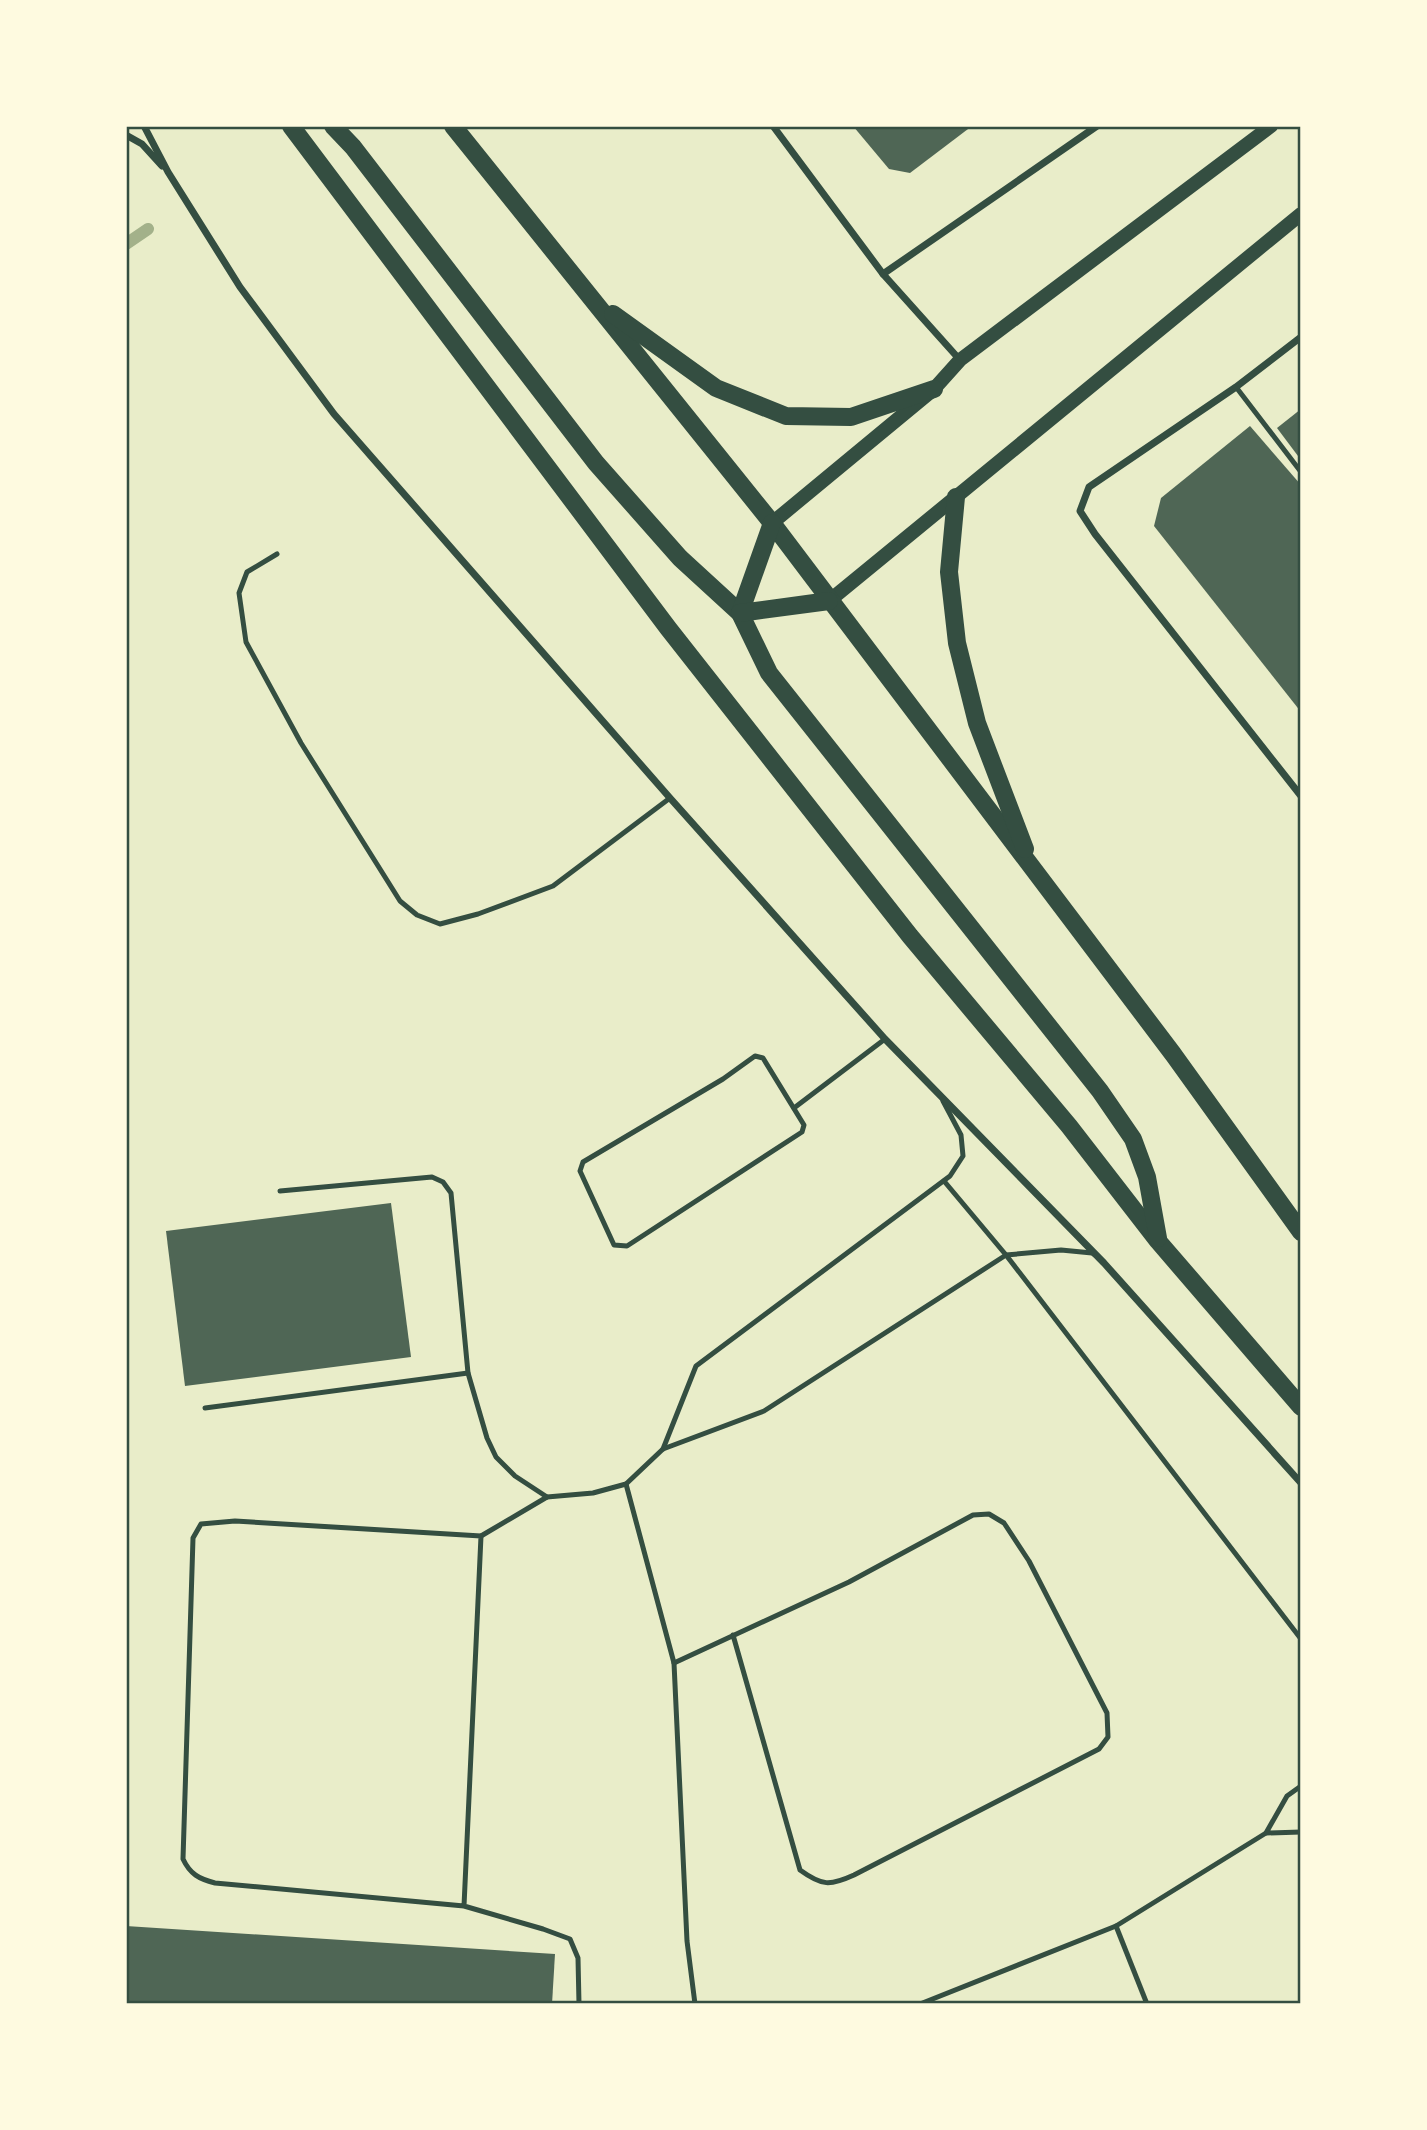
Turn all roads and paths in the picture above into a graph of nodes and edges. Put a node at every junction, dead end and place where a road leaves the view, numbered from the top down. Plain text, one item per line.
1 (145, 126) edge
2 (291, 126) edge
3 (333, 126) edge
4 (453, 126) edge
5 (773, 126) edge
6 (1097, 126) edge
7 (1271, 126) edge
8 (126, 135) edge
9 (168, 172) junction
10 (1301, 214) edge
11 (883, 274) junction
12 (594, 299) junction
13 (1301, 337) edge
14 (960, 360) junction
15 (1236, 387) junction
16 (934, 389) junction
17 (1301, 472) edge
18 (956, 497) junction
19 (772, 523) junction
20 (277, 554) dead end
21 (829, 601) junction
22 (740, 613) junction
23 (1301, 796) edge
24 (670, 798) junction
25 (1032, 867) junction
26 (885, 1039) junction
27 (939, 1094) junction
28 (794, 1108) junction
29 (944, 1181) junction
30 (280, 1191) dead end
31 (1300, 1231) edge
32 (1158, 1241) junction
33 (1006, 1255) junction
34 (1104, 1263) junction
35 (468, 1373) junction
36 (1301, 1406) edge
37 (205, 1408) dead end
38 (663, 1449) junction
39 (1301, 1483) edge
40 (626, 1484) junction
41 (547, 1497) junction
42 (481, 1536) junction
43 (733, 1635) junction
44 (1301, 1639) edge
45 (674, 1663) junction
46 (1301, 1786) edge
47 (1301, 1832) edge
48 (1266, 1833) junction
49 (464, 1906) junction
50 (1116, 1926) junction
51 (579, 2004) edge
52 (695, 2004) edge
53 (920, 2004) edge
54 (1147, 2004) edge

1 - 9 street
2 - 32 main road
3 - 22 main road
4 - 12 main road
5 - 11 street
6 - 11 street
7 - 14 main road
8 - 9 street
9 - 24 street
10 - 18 main road
11 - 14 street
12 - 16 main road
12 - 19 main road
13 - 15 street
14 - 16 main road
15 - 17 lane
15 - 23 street
16 - 19 main road
18 - 21 main road
18 - 25 main road
19 - 21 main road
19 - 22 main road
20 - 24 lane
21 - 22 main road
21 - 25 main road
22 - 32 main road
24 - 26 street
25 - 31 main road
26 - 27 street
26 - 28 lane
27 - 29 lane
27 - 34 street
28 - 28 lane
29 - 33 lane
29 - 38 lane
30 - 35 lane
32 - 36 main road
33 - 34 lane
33 - 38 lane
33 - 44 lane
34 - 39 street
35 - 37 lane
35 - 41 lane
38 - 40 lane
40 - 41 lane
40 - 45 lane
41 - 42 lane
42 - 49 lane
42 - 49 lane
43 - 43 lane
43 - 45 lane
45 - 52 lane
46 - 48 lane
47 - 48 lane
48 - 50 lane
49 - 51 lane
50 - 53 lane
50 - 54 lane

